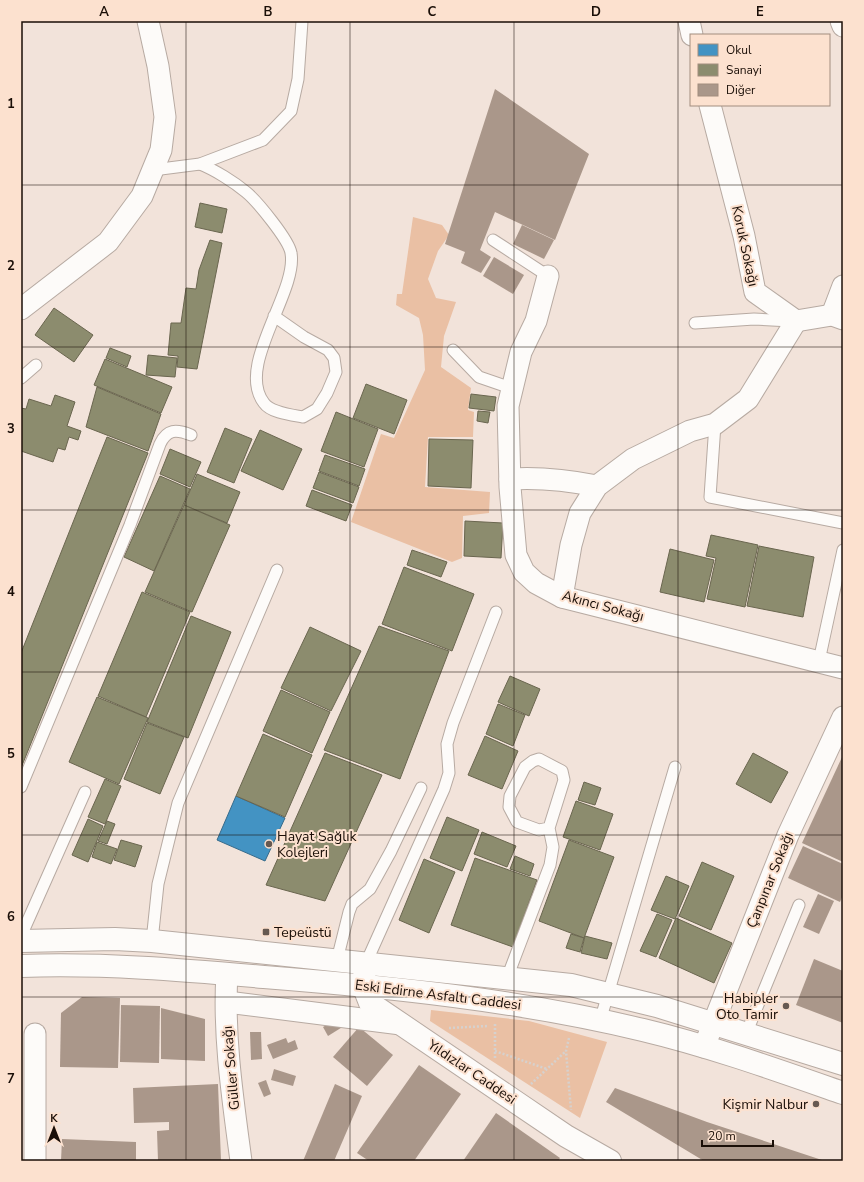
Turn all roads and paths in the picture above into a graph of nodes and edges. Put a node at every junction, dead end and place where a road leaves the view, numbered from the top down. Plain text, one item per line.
1 (148, 21) edge
2 (302, 21) edge
3 (689, 21) edge
4 (840, 21) edge
5 (843, 26) edge
6 (692, 34) edge
7 (710, 106) edge
8 (200, 164) junction
9 (153, 170) junction
10 (493, 240) dead end
11 (548, 276) joint
12 (843, 286) edge
13 (21, 309) edge
14 (274, 316) junction
15 (838, 317) edge
16 (796, 321) junction
17 (695, 323) dead end
18 (453, 350) dead end
19 (36, 365) dead end
20 (21, 378) edge
21 (511, 388) junction
22 (715, 424) junction
23 (191, 434) dead end
24 (510, 479) junction
25 (597, 486) junction
26 (843, 524) edge
27 (843, 550) edge
28 (276, 570) dead end
29 (562, 597) junction
30 (496, 612) dead end
31 (819, 661) junction
32 (843, 668) edge
33 (843, 717) edge
34 (675, 767) dead end
35 (21, 787) edge
36 (421, 788) dead end
37 (84, 792) dead end
38 (549, 828) junction
39 (799, 905) dead end
40 (21, 936) edge
41 (21, 941) edge
42 (152, 941) junction
43 (231, 949) junction
44 (336, 960) junction
45 (366, 963) junction
46 (21, 966) edge
47 (227, 974) junction
48 (508, 978) junction
49 (363, 985) junction
50 (609, 994) junction
51 (227, 1002) junction
52 (494, 1002) junction
53 (575, 1015) junction
54 (600, 1020) junction
55 (712, 1023) junction
56 (401, 1024) junction
57 (35, 1034) dead end
58 (746, 1034) junction
59 (704, 1047) junction
60 (495, 1051) junction
61 (566, 1051) junction
62 (843, 1064) edge
63 (547, 1068) junction
64 (495, 1088) junction
65 (843, 1093) edge
66 (513, 1101) junction
67 (573, 1141) junction
68 (36, 1161) edge
69 (241, 1161) edge
70 (610, 1161) edge

1 - 9 street
2 - 8 lane
3 - 6 street
4 - 5 street
7 - 16 street, Koruk Sokağı
8 - 9 lane
8 - 14 lane
9 - 13 street
10 - 11 lane
11 - 21 street, Akıncı Sokağı
12 - 15 street
14 - 14 lane
15 - 16 street
16 - 17 lane
16 - 22 street
18 - 21 lane
19 - 20 lane
21 - 24 street, Akıncı Sokağı
22 - 25 street
22 - 26 lane
23 - 35 lane
24 - 25 street
24 - 29 street, Akıncı Sokağı
25 - 29 street
27 - 31 lane
28 - 42 lane
29 - 31 street, Akıncı Sokağı
30 - 45 lane
31 - 32 street, Akıncı Sokağı
33 - 55 street, Çanpınar Sokağı
34 - 50 lane
36 - 44 lane
37 - 40 lane
38 - 38 lane
38 - 48 lane
39 - 58 lane
41 - 42 main road, Eski Edirne Asfaltı Caddesi
42 - 43 main road, Eski Edirne Asfaltı Caddesi
43 - 44 main road, Eski Edirne Asfaltı Caddesi
43 - 47 main road
44 - 45 main road, Eski Edirne Asfaltı Caddesi
45 - 48 main road, Eski Edirne Asfaltı Caddesi
45 - 49 main road, Yıldızlar Caddesi
46 - 47 main road, Eski Edirne Asfaltı Caddesi
47 - 49 main road, Eski Edirne Asfaltı Caddesi
47 - 51 street, Güller Sokağı
48 - 50 main road, Eski Edirne Asfaltı Caddesi
49 - 52 main road, Eski Edirne Asfaltı Caddesi
49 - 56 main road, Yıldızlar Caddesi
50 - 54 lane
50 - 55 main road, Eski Edirne Asfaltı Caddesi
51 - 56 street
51 - 69 street, Güller Sokağı
52 - 53 main road, Eski Edirne Asfaltı Caddesi
52 - 60 path
53 - 54 main road, Eski Edirne Asfaltı Caddesi
53 - 61 path
54 - 59 main road, Eski Edirne Asfaltı Caddesi
55 - 58 main road, Eski Edirne Asfaltı Caddesi
55 - 59 street, Çanpınar Sokağı
56 - 64 main road, Yıldızlar Caddesi
57 - 68 street
58 - 62 main road, Eski Edirne Asfaltı Caddesi
59 - 65 main road, Eski Edirne Asfaltı Caddesi
60 - 63 path
60 - 64 path
61 - 63 path
61 - 67 path
63 - 66 path
64 - 66 main road, Yıldızlar Caddesi
66 - 67 main road, Yıldızlar Caddesi
67 - 70 main road, Yıldızlar Caddesi

